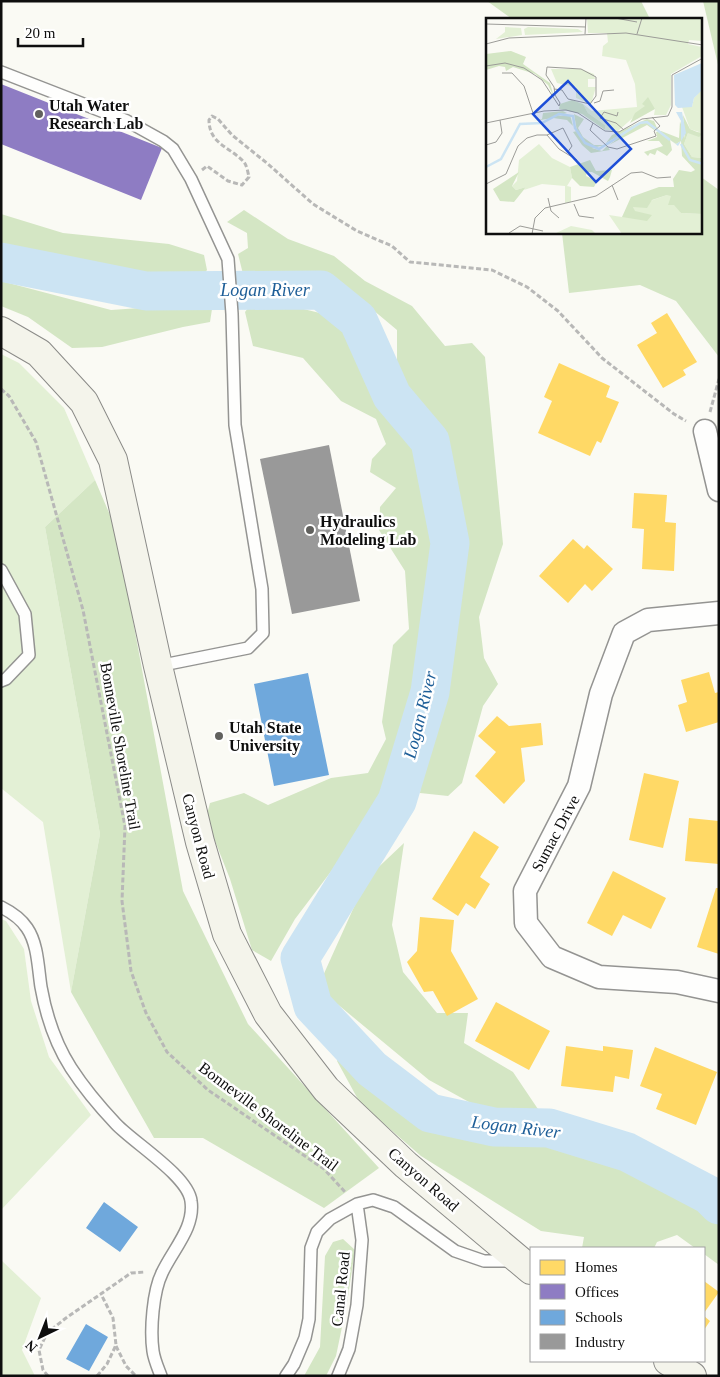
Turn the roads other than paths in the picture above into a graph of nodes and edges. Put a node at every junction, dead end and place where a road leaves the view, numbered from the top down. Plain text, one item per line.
1 (1, 72) edge
2 (1, 331) edge
3 (705, 431) road end
4 (719, 490) edge
5 (1, 570) edge
6 (719, 613) edge
7 (158, 666) junction
8 (1, 681) edge
9 (1, 906) edge
10 (719, 991) edge
11 (357, 1204) junction
12 (525, 1266) edge
13 (670, 1362) edge
14 (161, 1376) edge
15 (286, 1376) edge
16 (338, 1376) edge
17 (692, 1376) edge

1 - 7 lane
2 - 7 street, Canyon Road
3 - 4 street
5 - 8 lane
6 - 10 street, Sumac Drive
7 - 12 street, Canyon Road
9 - 14 lane
11 - 12 lane
11 - 15 lane
11 - 16 lane, Canal Road
13 - 17 street

